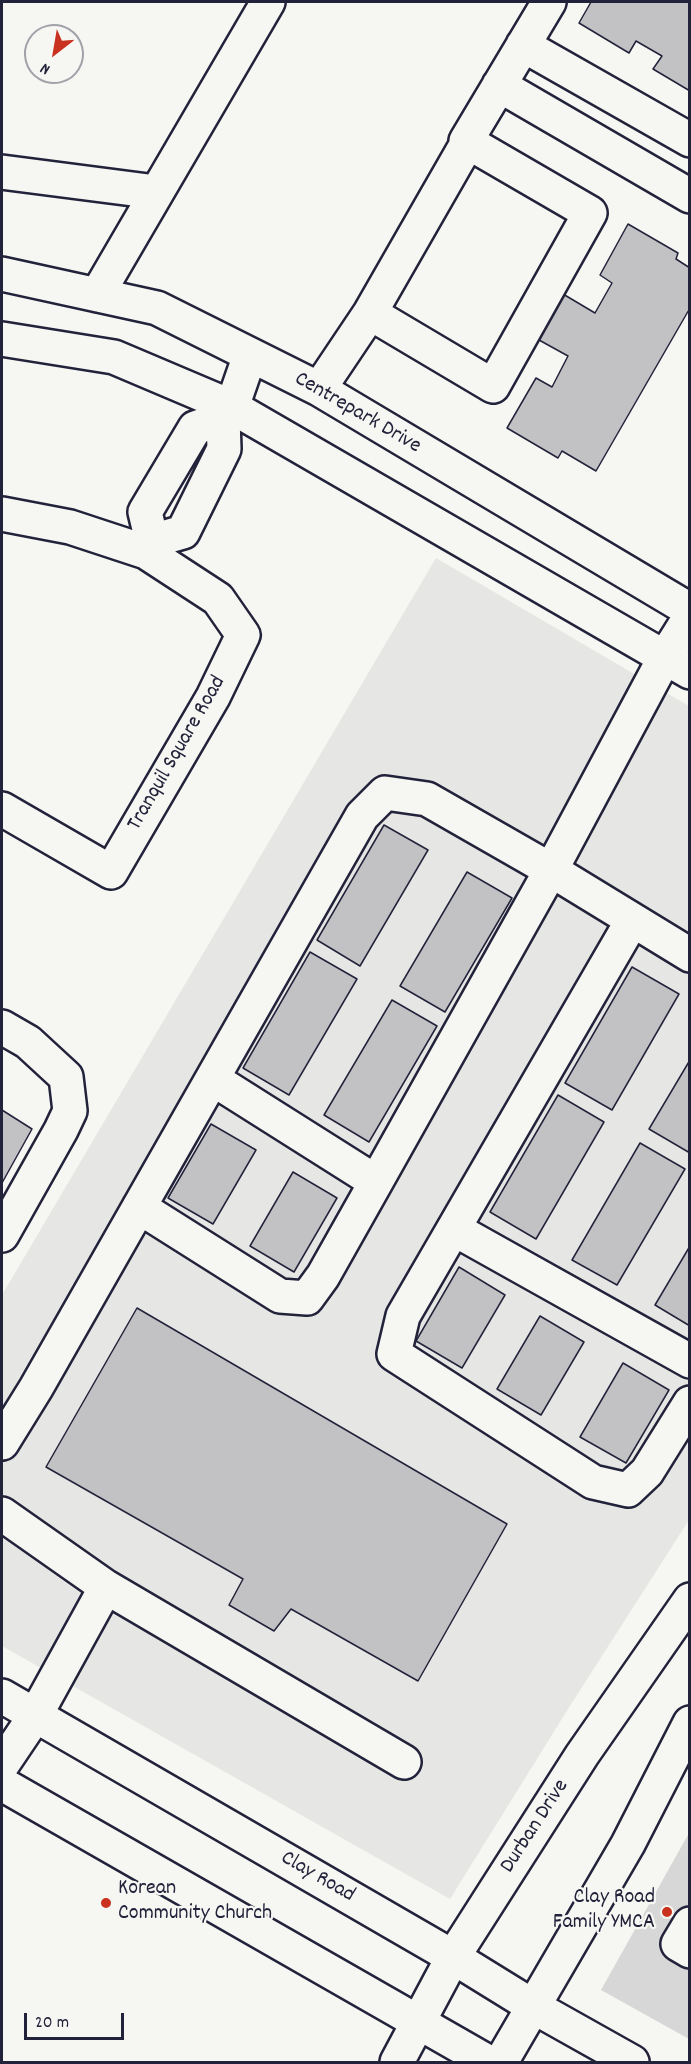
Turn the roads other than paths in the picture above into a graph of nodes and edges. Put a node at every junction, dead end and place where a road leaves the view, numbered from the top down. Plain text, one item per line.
1 (268, 2) edge
2 (549, 2) edge
3 (523, 45) junction
4 (500, 86) junction
5 (690, 140) edge
6 (468, 142) junction
7 (2, 172) edge
8 (156, 192) junction
9 (690, 196) edge
10 (2, 274) edge
11 (98, 295) junction
12 (370, 313) junction
13 (2, 339) edge
14 (249, 354) junction
15 (319, 389) junction
16 (227, 412) junction
17 (2, 514) edge
18 (149, 546) junction
19 (690, 610) edge
20 (690, 617) edge
21 (677, 664) edge
22 (2, 809) edge
23 (551, 870) junction
24 (632, 921) junction
25 (690, 955) edge
26 (2, 1027) edge
27 (213, 1079) junction
28 (376, 1182) junction
29 (139, 1207) junction
30 (454, 1229) junction
31 (2, 1235) edge
32 (690, 1361) edge
33 (690, 1403) edge
34 (2, 1443) edge
35 (2, 1514) edge
36 (106, 1587) junction
37 (690, 1600) edge
38 (2, 1696) edge
39 (35, 1716) junction
40 (690, 1723) edge
41 (681, 1760) edge
42 (404, 1762) dead end
43 (2, 1765) edge
44 (2, 1784) edge
45 (690, 1924) edge
46 (690, 1951) edge
47 (453, 1957) junction
48 (534, 2007) junction
49 (419, 2022) junction
50 (397, 2062) edge
51 (488, 2062) edge
52 (501, 2062) edge
53 (632, 2062) edge

1 - 8 street
2 - 3 street
3 - 4 street
3 - 5 street
4 - 6 street
4 - 9 street
6 - 12 street
6 - 12 street
7 - 8 street
8 - 11 street
10 - 11 street, Centrepark Drive
11 - 14 street, Centrepark Drive
12 - 15 street
13 - 16 street
14 - 15 street, Centrepark Drive
14 - 16 street
15 - 19 street, Centrepark Drive
16 - 18 street
16 - 21 street
17 - 18 street
18 - 22 street, Tranquil Square Road
20 - 21 street
21 - 23 street
23 - 24 street
23 - 27 street
23 - 28 street
24 - 25 street
24 - 30 street
26 - 31 street
27 - 28 street
27 - 29 street
28 - 29 street
29 - 34 street
30 - 32 street
30 - 33 street
35 - 36 street
36 - 39 street
36 - 42 street
37 - 47 street, Durban Drive
38 - 39 street, Clay Road
39 - 43 street
39 - 47 street, Clay Road
40 - 41 street
41 - 48 street
44 - 49 street
45 - 46 street
47 - 48 street, Clay Road
47 - 49 street, Durban Drive
48 - 52 street
48 - 53 street, Clay Road
49 - 50 street, Durban Drive
49 - 51 street

